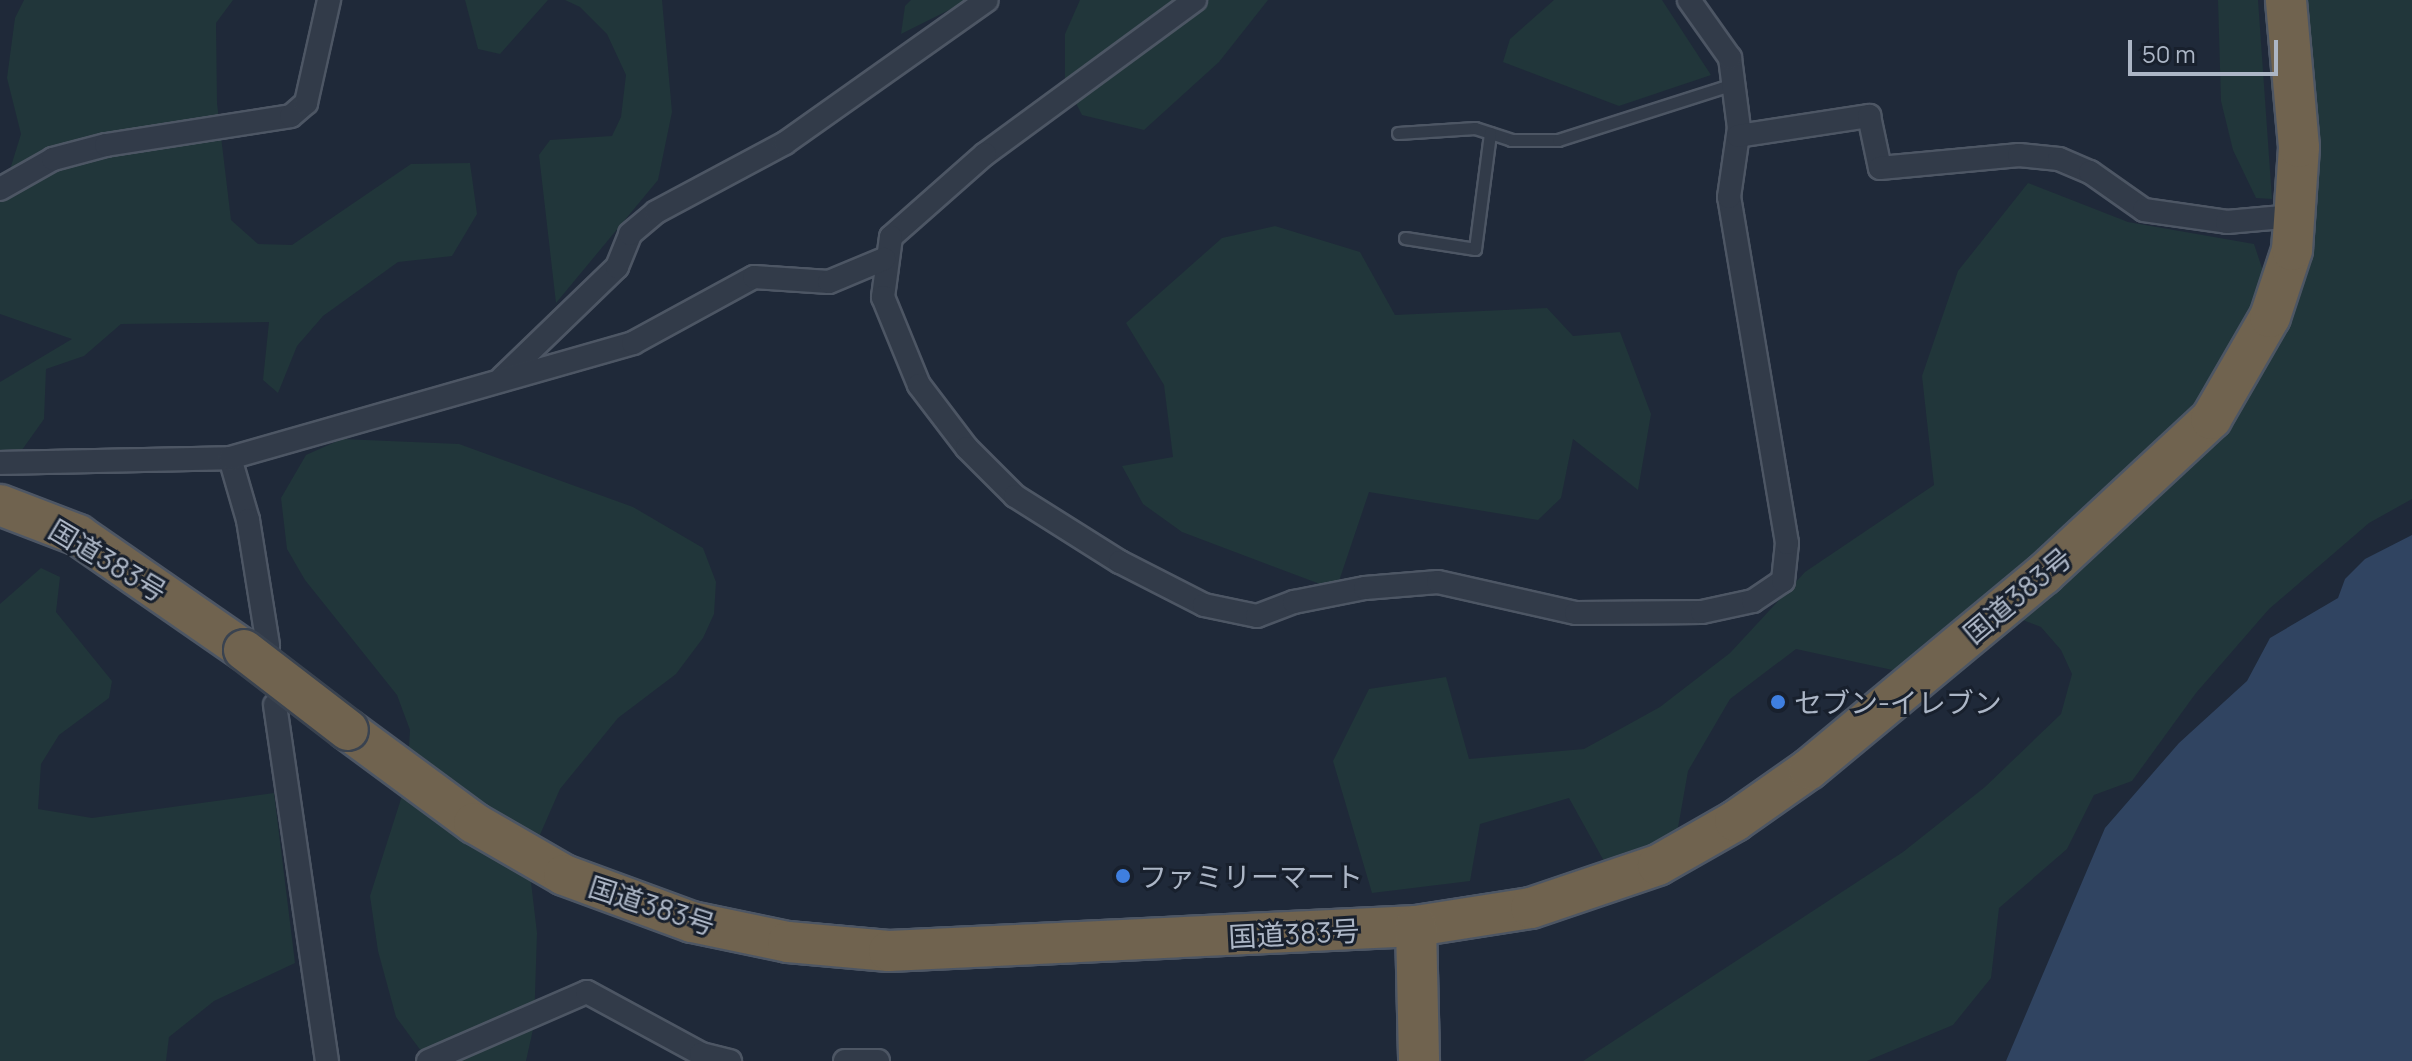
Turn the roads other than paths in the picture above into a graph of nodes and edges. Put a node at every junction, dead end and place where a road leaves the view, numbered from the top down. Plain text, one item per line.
1 (329, 0) edge
2 (987, 0) edge
3 (1195, 0) edge
4 (1689, 0) edge
5 (2286, 0) edge
6 (1733, 84) junction
7 (1398, 133) dead end
8 (1490, 133) junction
9 (1738, 136) junction
10 (0, 189) edge
11 (2294, 216) junction
12 (1405, 238) dead end
13 (884, 259) junction
14 (501, 379) junction
15 (230, 458) junction
16 (0, 463) edge
17 (0, 505) edge
18 (256, 647) junction
19 (275, 705) dead end
20 (1418, 941) junction
21 (327, 1061) edge
22 (428, 1061) edge
23 (730, 1061) edge
24 (845, 1061) edge
25 (878, 1061) edge
26 (1419, 1061) edge

1 - 10 street
2 - 14 street
3 - 13 street
4 - 6 street
5 - 11 highway, 国道383号
6 - 8 lane
6 - 9 street
7 - 8 lane
8 - 12 lane
9 - 11 street
9 - 13 street
11 - 20 highway, 国道383号
13 - 14 street
14 - 15 street
15 - 16 street
15 - 18 street
17 - 18 highway, 国道383号
18 - 20 highway, 国道383号, bridge
19 - 21 street
20 - 26 highway
22 - 23 street
24 - 25 street

